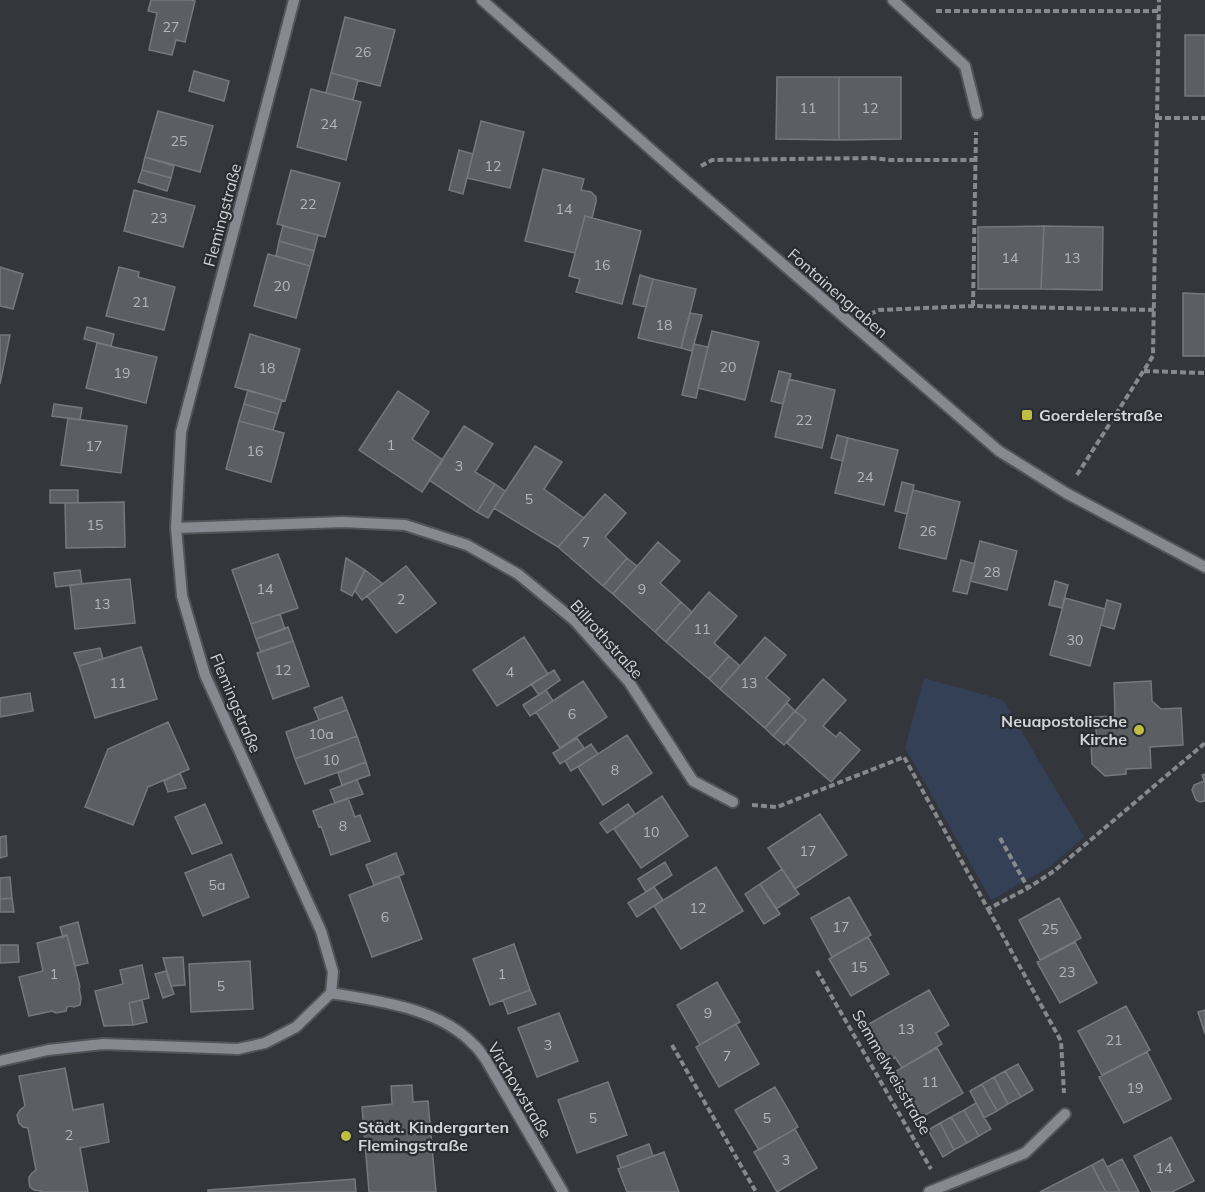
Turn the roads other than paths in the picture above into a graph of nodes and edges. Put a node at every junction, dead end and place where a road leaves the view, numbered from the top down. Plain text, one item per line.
1 (294, 0) edge
2 (482, 0) edge
3 (892, 0) edge
4 (977, 114) road end
5 (176, 528) junction
6 (1202, 563) edge
7 (733, 802) road end
8 (331, 993) junction
9 (0, 1061) edge
10 (1065, 1114) road end
11 (563, 1192) edge
12 (929, 1192) edge

1 - 5 street, Flemingstraße
2 - 6 street, Fontainengraben
3 - 4 street
5 - 7 street, Billrothstraße
5 - 8 street, Flemingstraße
8 - 9 street
8 - 11 street, Virchowstraße
10 - 12 street

